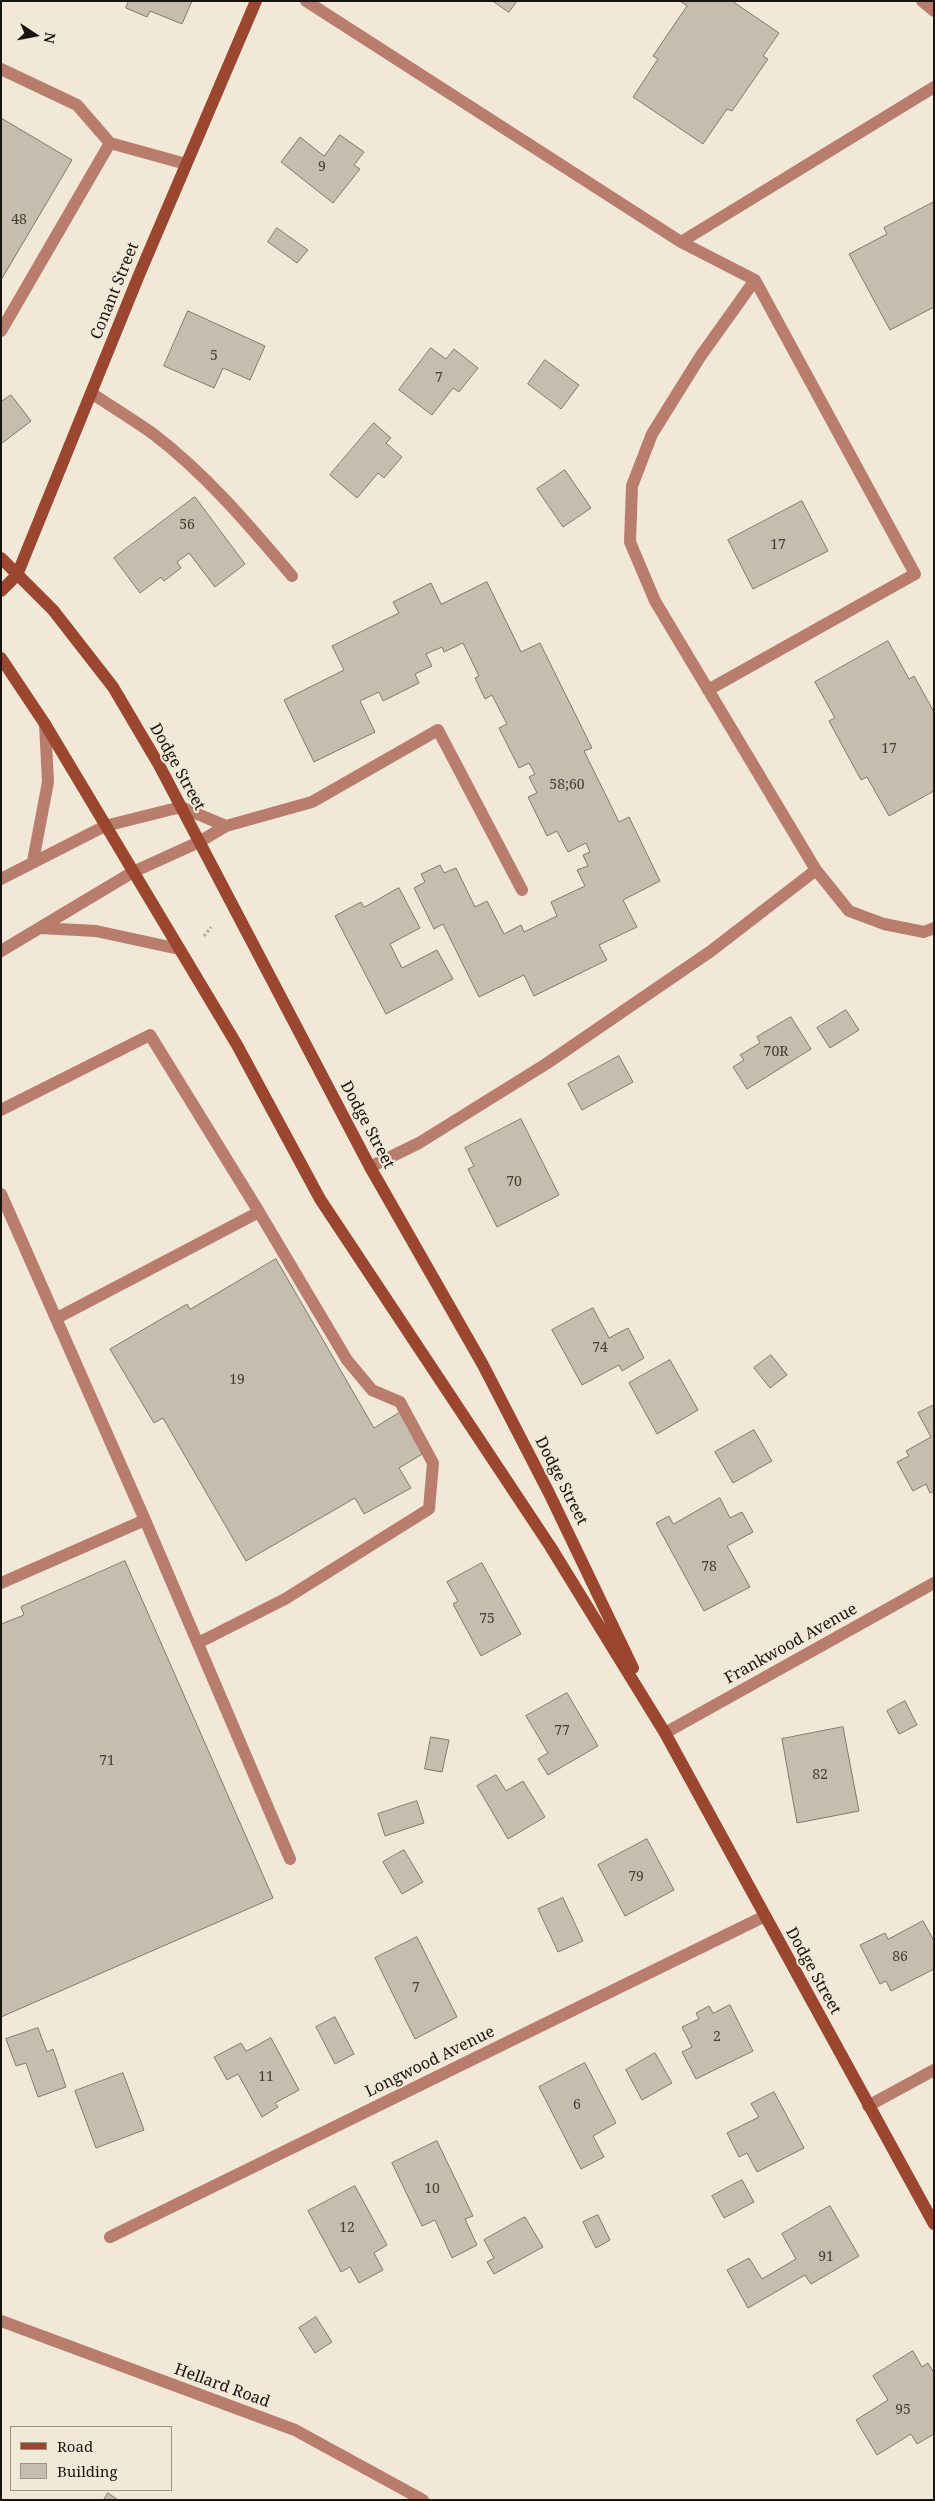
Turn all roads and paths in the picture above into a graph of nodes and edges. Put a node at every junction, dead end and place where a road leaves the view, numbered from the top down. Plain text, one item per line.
1 (256, 1) edge
2 (306, 1) edge
3 (922, 1) edge
4 (934, 12) edge
5 (1, 69) edge
6 (934, 87) edge
7 (110, 143) junction
8 (186, 164) junction
9 (681, 242) junction
10 (756, 280) junction
11 (1, 331) edge
12 (91, 393) junction
13 (1, 558) edge
14 (18, 574) junction
15 (292, 576) dead end
16 (1, 591) edge
17 (1, 658) edge
18 (708, 690) junction
19 (45, 724) junction
20 (181, 807) junction
21 (105, 826) junction
22 (226, 826) junction
23 (199, 842) junction
24 (33, 861) junction
25 (816, 870) junction
26 (133, 872) junction
27 (1, 879) edge
28 (522, 890) dead end
29 (211, 927) dead end
30 (40, 928) junction
31 (934, 928) edge
32 (204, 936) dead end
33 (180, 949) junction
34 (1, 951) edge
35 (1, 1110) edge
36 (370, 1167) junction
37 (1, 1194) edge
38 (260, 1212) junction
39 (57, 1318) junction
40 (145, 1520) junction
41 (1, 1583) edge
42 (934, 1583) edge
43 (198, 1643) junction
44 (665, 1734) junction
45 (290, 1859) dead end
46 (765, 1916) junction
47 (934, 2070) edge
48 (868, 2106) junction
49 (934, 2224) edge
50 (110, 2236) dead end
51 (1, 2321) edge
52 (423, 2500) edge

1 - 8 main road, Conant Street
2 - 9 street
3 - 4 street
5 - 7 street
6 - 9 street
7 - 8 street
7 - 11 street
8 - 12 main road, Conant Street
9 - 10 street
10 - 18 street
10 - 18 street
12 - 14 main road, Conant Street
12 - 15 street
13 - 14 main road, Dodge Street
14 - 16 main road, Conant Street
14 - 20 main road, Dodge Street
17 - 19 main road, Dodge Street
18 - 25 street
19 - 21 main road, Dodge Street
19 - 24 street
20 - 21 street
20 - 22 street
20 - 23 main road, Dodge Street
21 - 24 street
21 - 26 main road, Dodge Street
22 - 23 street
22 - 28 street
23 - 26 street
23 - 36 main road, Dodge Street
24 - 27 street
25 - 31 street
25 - 36 street
26 - 30 street
26 - 33 main road, Dodge Street
29 - 32 path
30 - 33 street
30 - 34 street
33 - 44 main road, Dodge Street
35 - 38 street
36 - 44 main road, Dodge Street
37 - 39 street
38 - 39 street
38 - 43 street
39 - 40 street
40 - 41 street
40 - 43 street
42 - 44 street, Frankwood Avenue
43 - 45 street
44 - 46 main road, Dodge Street
46 - 48 main road, Dodge Street
46 - 50 street, Longwood Avenue
47 - 48 street
48 - 49 main road, Dodge Street
51 - 52 street, Hellard Road

